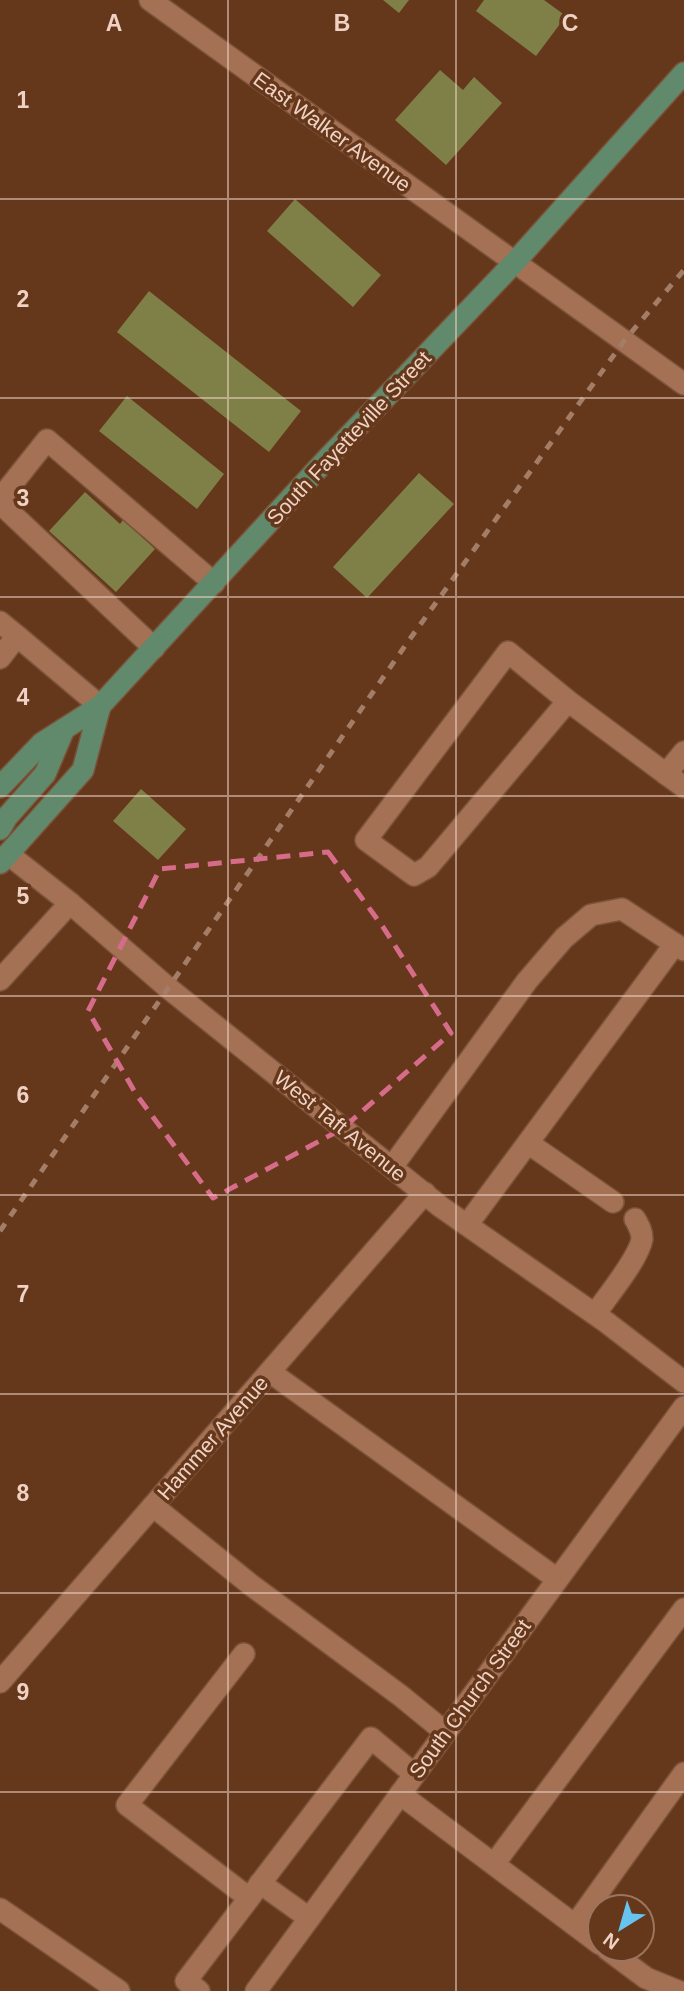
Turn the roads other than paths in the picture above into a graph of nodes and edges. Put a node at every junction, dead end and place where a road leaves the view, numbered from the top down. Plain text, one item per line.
1 (150, 0) edge
2 (684, 73) edge
3 (514, 263) junction
4 (684, 384) edge
5 (0, 501) edge
6 (214, 583) junction
7 (0, 622) edge
8 (17, 636) junction
9 (154, 648) junction
10 (0, 658) edge
11 (568, 701) junction
12 (100, 706) junction
13 (64, 729) junction
14 (684, 752) edge
15 (666, 774) junction
16 (0, 787) edge
17 (684, 787) edge
18 (0, 831) edge
19 (4, 859) edge
20 (70, 903) junction
21 (680, 947) edge
22 (0, 980) edge
23 (528, 1143) junction
24 (392, 1167) junction
25 (425, 1194) junction
26 (613, 1202) dead end
27 (635, 1219) dead end
28 (467, 1225) junction
29 (595, 1314) junction
30 (270, 1372) junction
31 (684, 1382) edge
32 (684, 1407) edge
33 (153, 1506) junction
34 (558, 1579) junction
35 (684, 1609) edge
36 (244, 1654) dead end
37 (0, 1682) edge
38 (445, 1732) junction
39 (684, 1773) edge
40 (414, 1774) junction
41 (400, 1794) junction
42 (494, 1864) junction
43 (255, 1891) junction
44 (0, 1909) edge
45 (309, 1918) junction
46 (575, 1925) junction
47 (586, 1933) edge
48 (626, 1963) edge
49 (119, 1991) edge
50 (199, 1991) edge
51 (256, 1991) edge
52 (678, 1991) edge

1 - 3 street, East Walker Avenue
2 - 3 main road, South Fayetteville Street
3 - 4 street, East Walker Avenue
3 - 6 main road, South Fayetteville Street
5 - 6 street
5 - 9 street
6 - 9 main road, South Fayetteville Street
7 - 8 street
8 - 10 street
8 - 12 street
9 - 12 main road, South Fayetteville Street
11 - 11 street
11 - 15 street
12 - 13 main road, South Fayetteville Street
12 - 19 main road
13 - 16 main road, South Fayetteville Street
13 - 18 main road
14 - 15 street
15 - 17 street
18 - 19 main road
19 - 20 street, West Taft Avenue
20 - 22 street
20 - 24 street, West Taft Avenue
21 - 23 street
21 - 24 street
23 - 26 street
23 - 28 street
24 - 25 street, West Taft Avenue
25 - 28 street, West Taft Avenue
25 - 30 street, Hammer Avenue
27 - 29 street
28 - 29 street, West Taft Avenue
29 - 31 street, West Taft Avenue
30 - 33 street, Hammer Avenue
30 - 34 street
32 - 34 street, South Church Street
33 - 37 street, Hammer Avenue
33 - 38 street
34 - 38 street, South Church Street
35 - 42 street
36 - 43 street
38 - 40 street, South Church Street
39 - 46 street
40 - 41 street, South Church Street
40 - 43 street
41 - 42 street
41 - 45 street, South Church Street
42 - 46 street
43 - 45 street
43 - 50 street
44 - 49 street
45 - 51 street, South Church Street
46 - 47 street
48 - 52 street

